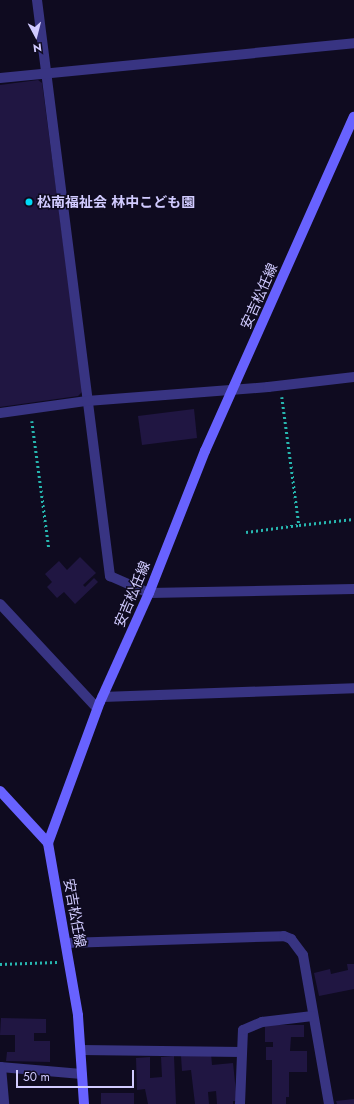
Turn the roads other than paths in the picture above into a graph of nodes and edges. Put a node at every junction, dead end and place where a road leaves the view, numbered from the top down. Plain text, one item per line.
1 (37, 0) edge
2 (354, 43) edge
3 (45, 72) junction
4 (0, 78) edge
5 (354, 117) edge
6 (354, 376) edge
7 (234, 388) junction
8 (87, 402) junction
9 (0, 413) edge
10 (354, 589) edge
11 (149, 593) junction
12 (0, 604) edge
13 (354, 688) edge
14 (102, 697) junction
15 (98, 708) junction
16 (0, 791) edge
17 (48, 843) junction
18 (66, 943) junction
19 (313, 1016) junction
20 (81, 1050) junction
21 (242, 1052) junction
22 (0, 1066) edge
23 (82, 1074) junction
24 (4, 1104) edge
25 (84, 1104) edge
26 (240, 1104) edge
27 (329, 1104) edge

1 - 3 street
2 - 3 street
3 - 4 street
3 - 8 street
5 - 7 main road, 安吉松任線
6 - 7 street
7 - 8 street
7 - 11 main road, 安吉松任線
8 - 9 street
8 - 11 street
10 - 11 street
11 - 14 main road, 安吉松任線
12 - 15 street
13 - 14 street
14 - 15 main road, 安吉松任線
15 - 17 main road, 安吉松任線
16 - 17 main road
17 - 18 main road, 安吉松任線
18 - 19 street
18 - 20 main road, 安吉松任線
19 - 21 street
19 - 27 street
20 - 21 street
20 - 23 main road, 安吉松任線
21 - 26 street
22 - 23 street
22 - 24 street
23 - 25 main road, 安吉松任線

